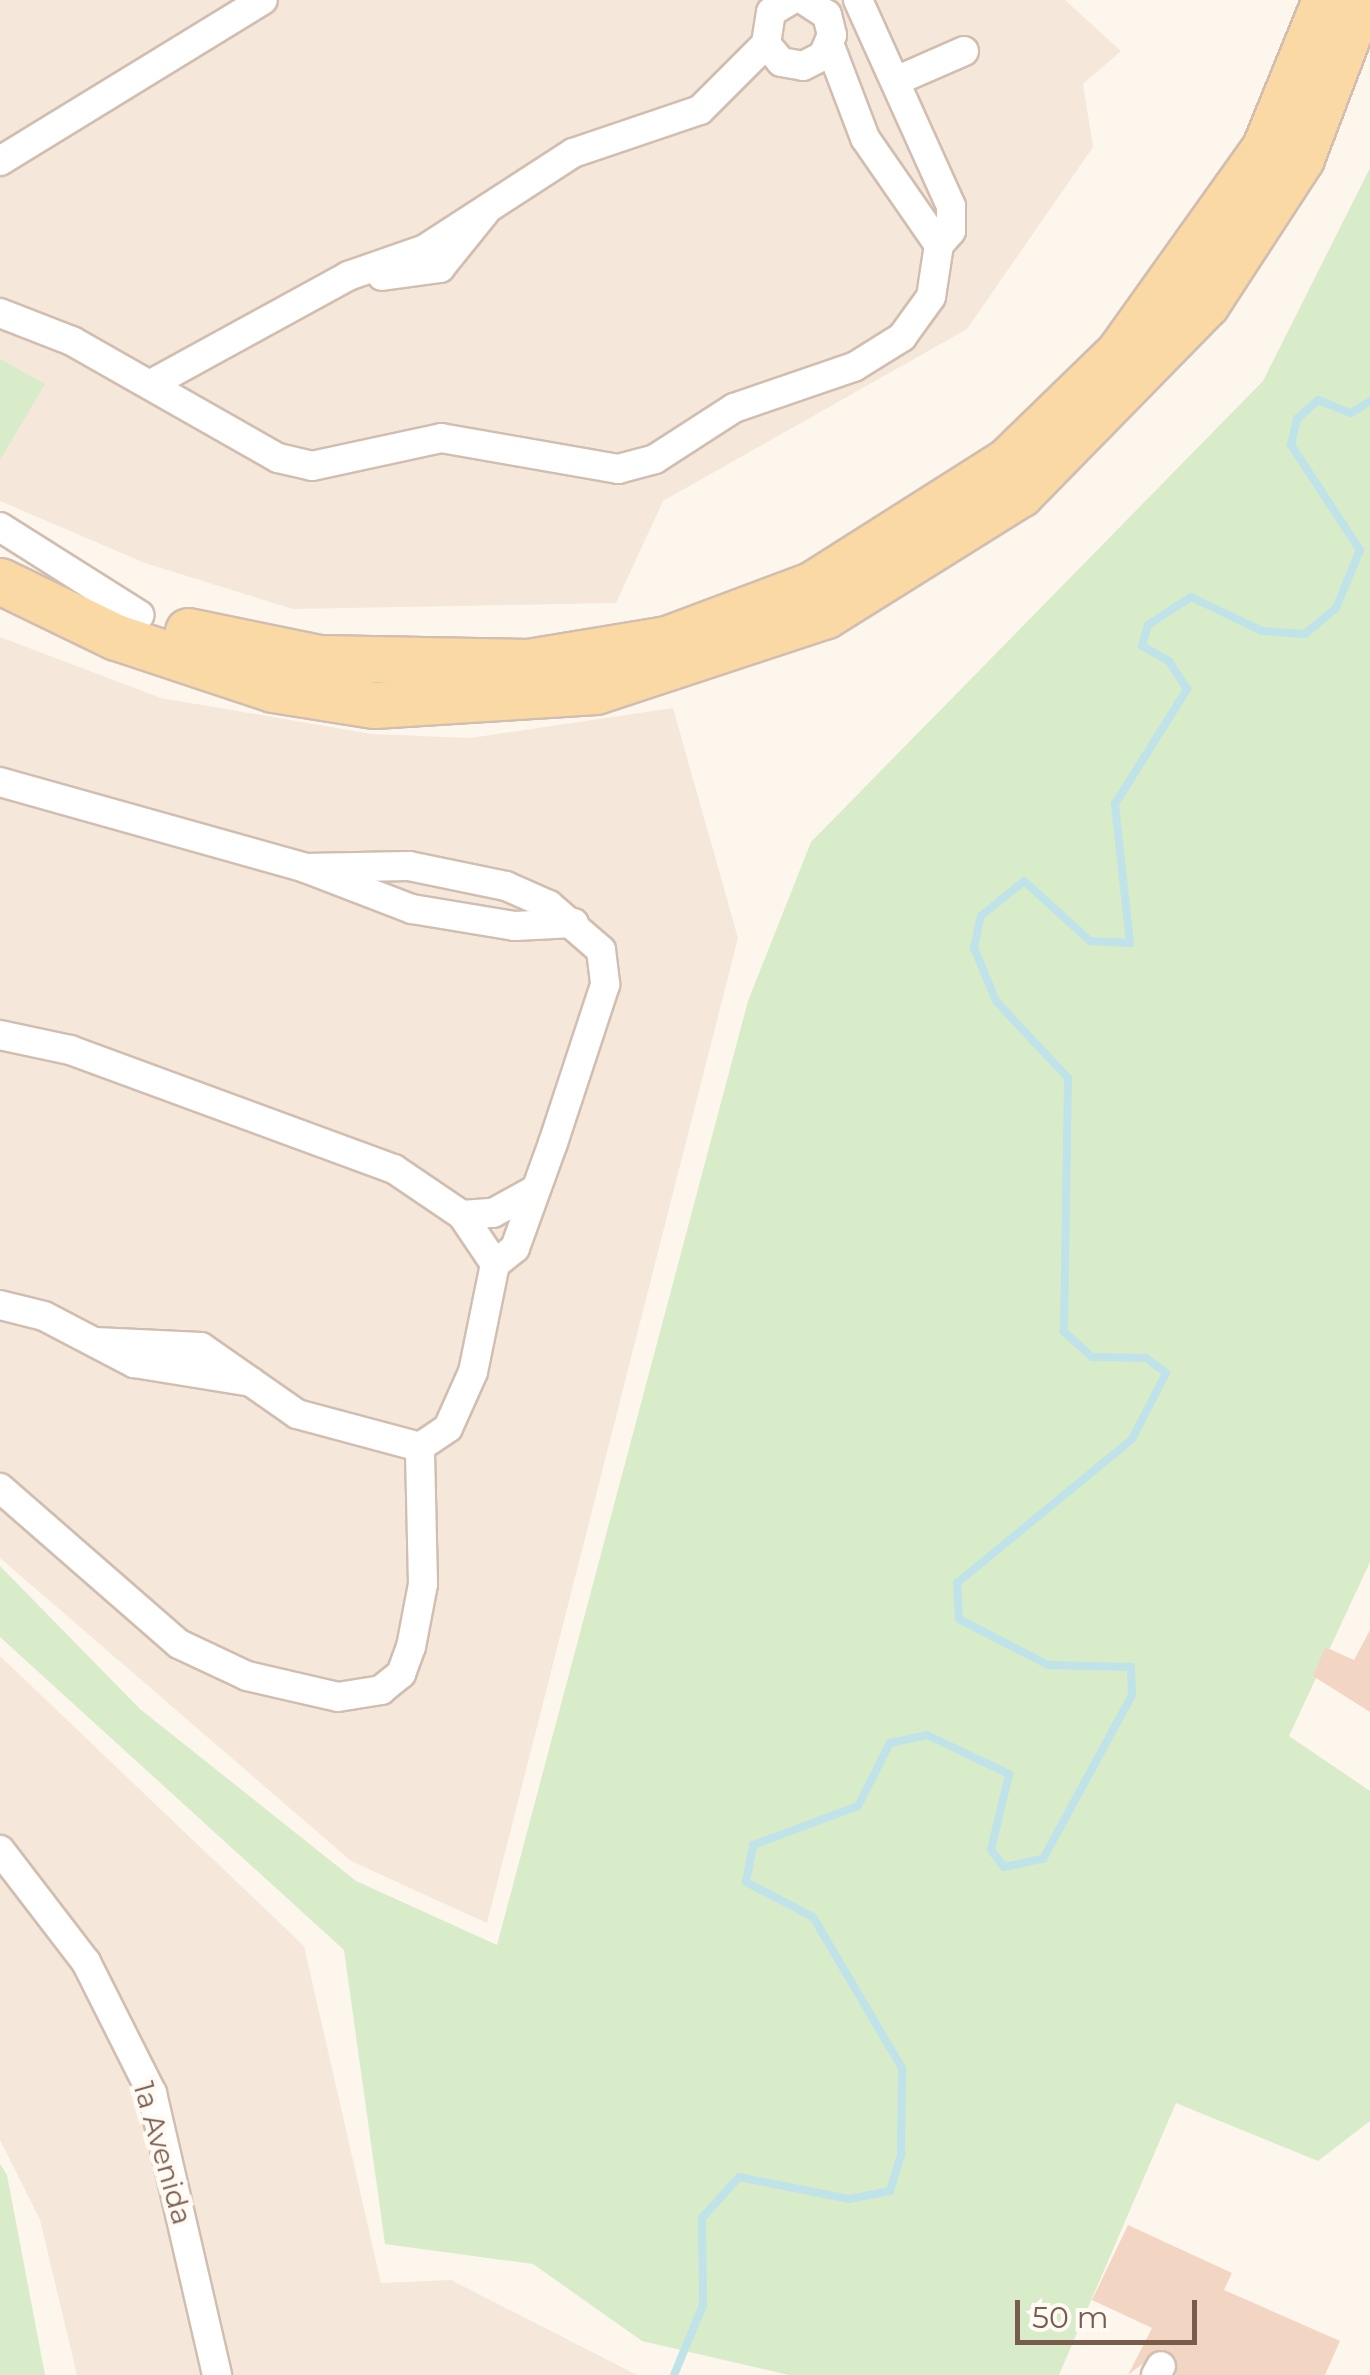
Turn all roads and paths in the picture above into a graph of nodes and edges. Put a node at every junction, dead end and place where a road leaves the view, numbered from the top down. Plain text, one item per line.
1 (263, 0) edge
2 (791, 0) edge
3 (804, 0) edge
4 (858, 0) edge
5 (1326, 0) edge
6 (1362, 0) edge
7 (766, 44) junction
8 (830, 46) junction
9 (964, 52) dead end
10 (898, 80) junction
11 (0, 162) edge
12 (939, 244) junction
13 (0, 313) edge
14 (151, 384) junction
15 (0, 527) edge
16 (0, 553) edge
17 (0, 581) edge
18 (0, 612) edge
19 (139, 615) junction
20 (273, 689) junction
21 (0, 782) edge
22 (305, 868) junction
23 (574, 923) junction
24 (0, 1035) edge
25 (533, 1191) junction
26 (462, 1215) junction
27 (495, 1264) junction
28 (0, 1305) edge
29 (420, 1447) junction
30 (0, 1488) edge
31 (0, 1850) edge
32 (217, 2375) edge

1 - 11 street
2 - 7 street
3 - 8 street
4 - 10 street
5 - 19 main road
6 - 20 main road
7 - 8 street
7 - 14 street
8 - 12 street
9 - 10 street
10 - 12 street
12 - 14 street
13 - 14 street
15 - 19 street
16 - 19 main road
17 - 20 main road
18 - 20 main road
21 - 22 street
22 - 23 street
22 - 23 street
23 - 25 street
24 - 26 street
25 - 26 street
25 - 27 street
26 - 27 street
27 - 29 street
28 - 29 street
29 - 30 street
31 - 32 street, 1a Avenida

